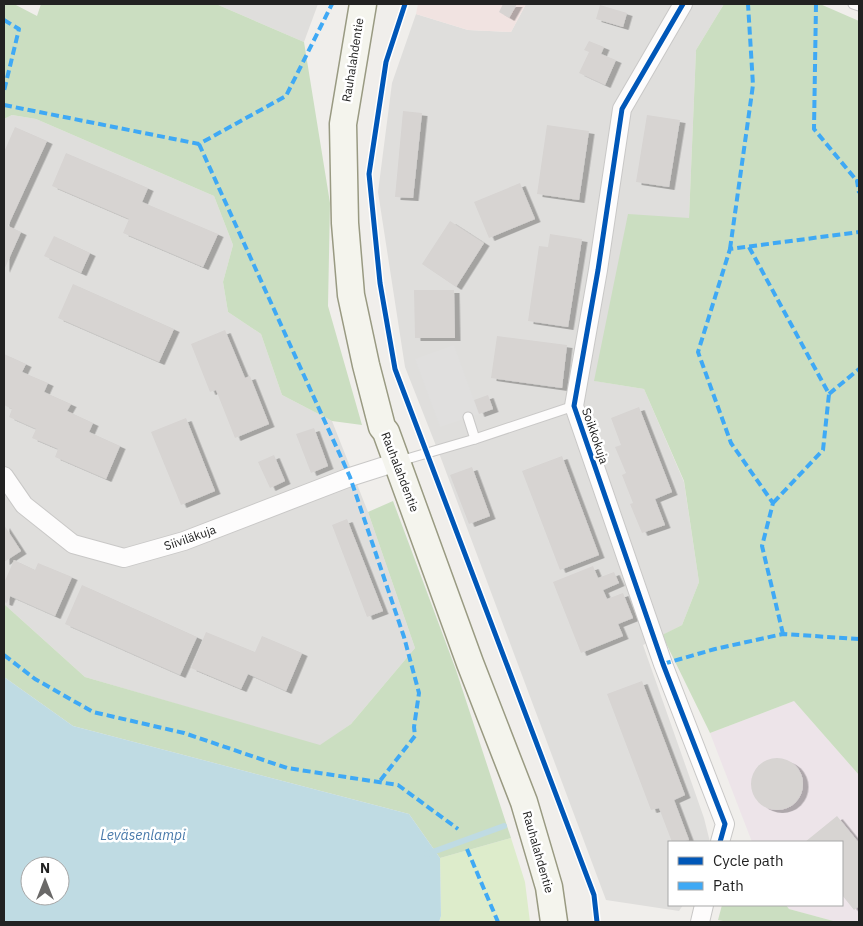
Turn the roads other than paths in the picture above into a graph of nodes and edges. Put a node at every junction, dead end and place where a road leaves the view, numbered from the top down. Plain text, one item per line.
1 (363, 4) edge
2 (683, 4) edge
3 (853, 4) edge
4 (859, 6) edge
5 (574, 406) junction
6 (468, 417) dead end
7 (475, 439) junction
8 (397, 462) junction
9 (4, 476) edge
10 (720, 841) edge
11 (704, 906) edge
12 (555, 922) edge
13 (700, 922) edge

1 - 8 main road, Rauhalahdentie
2 - 5 street, Soikkokuja
3 - 4 lane
5 - 7 lane
5 - 10 street, Soikkokuja
6 - 7 lane
7 - 8 lane
8 - 9 street, Siiviläkuja
8 - 12 main road, Rauhalahdentie
11 - 13 street

